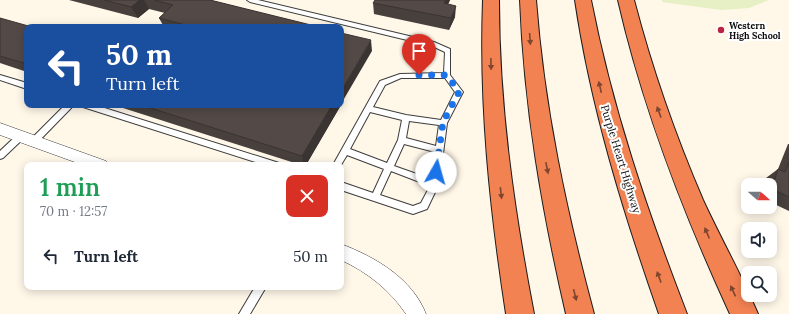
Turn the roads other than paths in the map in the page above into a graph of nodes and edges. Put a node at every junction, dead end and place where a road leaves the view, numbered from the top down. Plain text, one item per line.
1 (250, 0) edge
2 (491, 0) edge
3 (528, 0) edge
4 (582, 0) edge
5 (617, 0) edge
6 (626, 0) edge
7 (633, 28) junction
8 (447, 75) junction
9 (0, 77) edge
10 (24, 85) edge
11 (66, 108) edge
12 (96, 108) edge
13 (369, 109) junction
14 (406, 118) junction
15 (443, 122) junction
16 (0, 129) edge
17 (27, 139) junction
18 (402, 140) junction
19 (439, 150) junction
20 (345, 151) junction
21 (0, 156) edge
22 (92, 162) edge
23 (266, 162) edge
24 (339, 162) edge
25 (390, 167) junction
26 (435, 184) junction
27 (344, 187) edge
28 (375, 197) junction
29 (344, 254) edge
30 (259, 290) edge
31 (244, 314) edge
32 (417, 314) edge
33 (520, 314) edge
34 (580, 314) edge
35 (673, 314) edge
36 (744, 314) edge

1 - 8 lane
2 -> 33 highway
3 -> 34 highway
35 -> 4 highway, Purple Heart Highway
5 - 7 highway
6 - 7 highway
36 -> 7 highway
8 - 13 lane
8 - 15 lane
9 - 10 lane
11 - 17 lane
12 - 23 lane
13 - 14 lane
13 - 20 lane
14 - 15 lane
14 - 18 lane
15 - 19 lane
16 - 17 street
17 - 21 lane
17 - 22 street
18 - 19 lane
18 - 25 lane
19 - 26 lane
20 - 24 lane
20 - 25 lane
25 - 26 lane
25 - 28 lane
26 - 28 lane
27 - 28 lane
29 - 32 street
30 - 31 lane

